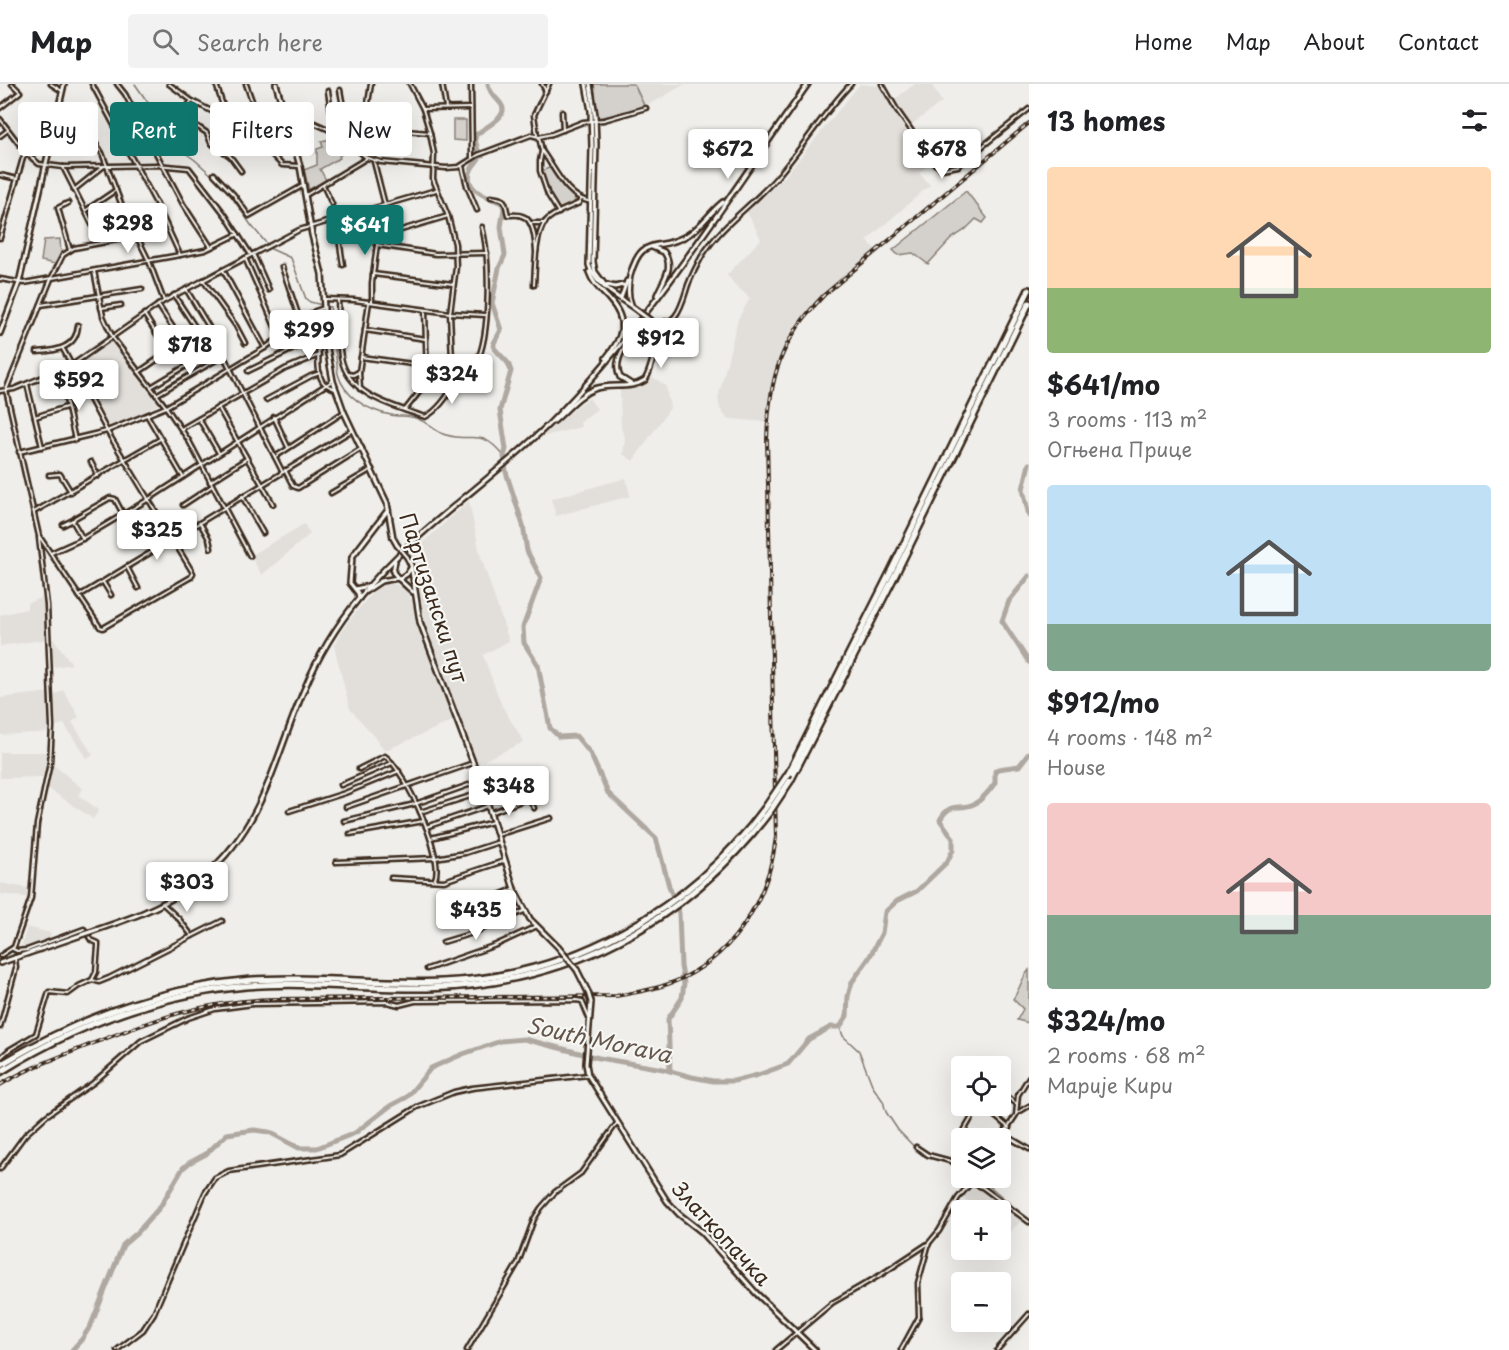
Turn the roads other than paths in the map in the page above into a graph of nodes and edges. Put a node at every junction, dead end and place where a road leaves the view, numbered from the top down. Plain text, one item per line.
1 (12, 84) edge
2 (51, 84) edge
3 (64, 84) edge
4 (92, 84) edge
5 (117, 84) edge
6 (169, 84) edge
7 (216, 84) edge
8 (246, 84) edge
9 (276, 84) edge
10 (372, 84) edge
11 (410, 84) edge
12 (442, 84) edge
13 (471, 84) edge
14 (542, 84) edge
15 (549, 84) edge
16 (588, 84) edge
17 (808, 84) edge
18 (851, 84) edge
19 (882, 84) edge
20 (340, 90) dead end
21 (62, 91) junction
22 (328, 91) dead end
23 (546, 91) junction
24 (192, 100) junction
25 (60, 102) edge
26 (222, 102) edge
27 (252, 102) edge
28 (282, 102) edge
29 (330, 102) edge
30 (342, 102) edge
31 (369, 102) edge
32 (0, 108) edge
33 (472, 108) junction
34 (646, 108) dead end
35 (210, 109) edge
36 (423, 109) junction
37 (446, 109) junction
38 (1029, 109) edge
39 (562, 112) dead end
40 (0, 119) edge
41 (593, 121) junction
42 (8, 130) junction
43 (563, 130) junction
44 (412, 132) edge
45 (430, 133) junction
46 (0, 136) edge
47 (538, 136) junction
48 (18, 143) edge
49 (98, 149) edge
50 (542, 152) junction
51 (24, 156) edge
52 (29, 156) edge
53 (47, 156) edge
54 (272, 156) edge
55 (297, 156) edge
56 (365, 156) edge
57 (367, 158) junction
58 (472, 158) junction
59 (374, 161) junction
60 (45, 165) junction
61 (163, 165) junction
62 (106, 166) junction
63 (135, 166) junction
64 (300, 166) junction
65 (433, 166) junction
66 (462, 166) junction
67 (63, 167) junction
68 (241, 171) dead end
69 (214, 174) dead end
70 (0, 175) edge
71 (17, 179) junction
72 (322, 184) junction
73 (304, 185) junction
74 (74, 190) junction
75 (116, 190) junction
76 (436, 190) junction
77 (306, 195) junction
78 (491, 197) dead end
79 (581, 200) junction
80 (725, 201) junction
81 (593, 202) junction
82 (68, 203) dead end
83 (333, 204) dead end
84 (383, 206) junction
85 (477, 210) dead end
86 (85, 211) junction
87 (559, 213) junction
88 (448, 216) junction
89 (336, 219) junction
90 (530, 223) junction
91 (545, 223) junction
92 (310, 226) junction
93 (482, 227) dead end
94 (398, 231) dead end
95 (238, 234) junction
96 (0, 235) edge
97 (138, 236) junction
98 (101, 243) junction
99 (377, 245) junction
100 (211, 247) junction
101 (649, 247) junction
102 (70, 250) junction
103 (536, 252) junction
104 (487, 253) junction
105 (252, 254) junction
106 (180, 255) junction
107 (456, 255) junction
108 (245, 258) junction
109 (588, 260) junction
110 (149, 261) junction
111 (344, 265) dead end
112 (282, 267) dead end
113 (223, 270) junction
114 (94, 271) junction
115 (373, 274) junction
116 (630, 277) junction
117 (0, 279) edge
118 (51, 279) junction
119 (203, 280) junction
120 (19, 283) junction
121 (625, 284) junction
122 (454, 285) junction
123 (534, 285) dead end
124 (606, 286) junction
125 (142, 289) dead end
126 (186, 289) junction
127 (269, 290) dead end
128 (1029, 290) edge
129 (174, 295) junction
130 (99, 296) junction
131 (657, 297) junction
132 (621, 298) junction
133 (324, 299) junction
134 (338, 300) junction
135 (164, 301) junction
136 (371, 302) junction
137 (1029, 303) edge
138 (41, 305) junction
139 (121, 305) dead end
140 (158, 305) junction
141 (632, 306) junction
142 (324, 307) junction
143 (101, 309) junction
144 (425, 310) junction
145 (144, 314) junction
146 (450, 314) junction
147 (485, 315) junction
148 (325, 318) junction
149 (652, 321) junction
150 (665, 322) junction
151 (301, 323) junction
152 (638, 323) junction
153 (78, 325) dead end
154 (365, 330) junction
155 (0, 333) edge
156 (660, 334) junction
157 (322, 335) junction
158 (201, 336) dead end
159 (113, 338) junction
160 (180, 338) dead end
161 (280, 339) junction
162 (426, 339) junction
163 (245, 343) dead end
164 (218, 347) junction
165 (265, 348) junction
166 (63, 349) junction
167 (37, 352) dead end
168 (319, 355) junction
169 (223, 356) junction
170 (361, 357) junction
171 (476, 363) dead end
172 (72, 365) junction
173 (603, 365) junction
174 (428, 367) junction
175 (230, 370) junction
176 (248, 371) dead end
177 (139, 372) junction
178 (359, 372) junction
179 (320, 373) junction
180 (348, 374) junction
181 (333, 381) junction
182 (27, 384) junction
183 (636, 384) junction
184 (326, 385) junction
185 (63, 386) dead end
186 (151, 387) junction
187 (335, 389) junction
188 (360, 389) junction
189 (6, 390) junction
190 (0, 391) edge
191 (242, 394) junction
192 (156, 395) junction
193 (266, 400) dead end
194 (68, 406) junction
195 (166, 407) junction
196 (218, 407) junction
197 (405, 410) junction
198 (344, 412) junction
199 (147, 415) junction
200 (35, 417) junction
201 (274, 417) junction
202 (199, 419) junction
203 (549, 423) junction
204 (258, 427) junction
205 (182, 429) junction
206 (352, 430) junction
207 (107, 431) junction
208 (160, 439) junction
209 (75, 440) junction
210 (237, 441) junction
211 (42, 447) junction
212 (288, 447) junction
213 (362, 448) junction
214 (19, 452) junction
215 (219, 453) junction
216 (275, 458) junction
217 (247, 459) junction
218 (125, 461) junction
219 (91, 462) dead end
220 (202, 465) junction
221 (372, 469) junction
222 (284, 471) junction
223 (49, 475) dead end
224 (98, 476) junction
225 (183, 477) junction
226 (210, 482) junction
227 (262, 485) junction
228 (212, 486) junction
229 (71, 492) junction
230 (331, 493) dead end
231 (242, 496) junction
232 (149, 499) junction
233 (273, 504) dead end
234 (183, 505) dead end
235 (224, 508) junction
236 (388, 508) junction
237 (34, 512) junction
238 (123, 514) junction
239 (161, 519) junction
240 (73, 520) junction
241 (390, 521) junction
242 (200, 523) junction
243 (378, 524) junction
244 (63, 525) dead end
245 (263, 533) dead end
246 (136, 534) dead end
247 (39, 536) junction
248 (83, 538) junction
249 (174, 539) junction
250 (39, 543) junction
251 (44, 543) junction
252 (211, 549) dead end
253 (51, 553) junction
254 (250, 556) dead end
255 (397, 558) junction
256 (127, 567) junction
257 (411, 567) junction
258 (398, 579) junction
259 (103, 582) junction
260 (369, 586) junction
261 (138, 588) dead end
262 (354, 588) junction
263 (364, 591) junction
264 (414, 594) junction
265 (111, 595) dead end
266 (80, 596) junction
267 (359, 598) junction
268 (392, 763) junction
269 (473, 763) junction
270 (359, 770) dead end
271 (399, 771) junction
272 (480, 781) junction
273 (341, 785) dead end
274 (408, 787) junction
275 (484, 792) junction
276 (416, 804) junction
277 (488, 806) junction
278 (346, 807) dead end
279 (534, 808) dead end
280 (768, 809) junction
281 (289, 811) dead end
282 (420, 812) junction
283 (490, 813) junction
284 (551, 818) dead end
285 (344, 821) dead end
286 (424, 821) junction
287 (493, 822) junction
288 (426, 827) junction
289 (350, 834) dead end
290 (497, 835) junction
291 (431, 838) junction
292 (499, 842) junction
293 (435, 858) junction
294 (504, 861) junction
295 (336, 862) dead end
296 (391, 878) dead end
297 (435, 879) junction
298 (514, 890) junction
299 (517, 897) junction
300 (163, 904) junction
301 (474, 904) dead end
302 (671, 906) junction
303 (492, 908) dead end
304 (524, 911) junction
305 (222, 921) dead end
306 (537, 926) junction
307 (87, 934) junction
308 (192, 936) junction
309 (443, 942) dead end
310 (13, 949) junction
311 (0, 956) edge
312 (15, 957) junction
313 (0, 963) edge
314 (427, 969) dead end
315 (92, 980) junction
316 (591, 1020) junction
317 (0, 1027) edge
318 (589, 1035) joint
319 (0, 1058) edge
320 (0, 1065) edge
321 (0, 1072) edge
322 (588, 1075) junction
323 (1029, 1077) edge
324 (1011, 1100) edge
325 (1017, 1104) junction
326 (1029, 1106) edge
327 (1017, 1113) junction
328 (995, 1116) edge
329 (972, 1117) dead end
330 (618, 1122) junction
331 (966, 1128) edge
332 (1009, 1128) joint
333 (1011, 1138) edge
334 (916, 1147) dead end
335 (1029, 1149) edge
336 (951, 1160) edge
337 (0, 1169) edge
338 (967, 1188) edge
339 (983, 1188) edge
340 (1029, 1222) edge
341 (929, 1243) junction
342 (1029, 1314) edge
343 (797, 1334) junction
344 (117, 1350) edge
345 (467, 1350) edge
346 (776, 1350) edge
347 (815, 1350) edge
348 (901, 1350) edge
349 (997, 1350) edge

1 - 32 street
2 - 21 street
3 - 21 main road
4 - 63 street
5 - 61 street
6 - 24 street
7 - 26 street
8 - 27 street
9 - 28 main road, Партизански пут
10 - 31 street
11 - 36 street
12 - 37 street
13 - 33 street
14 - 23 street
15 - 23 street
16 - 41 main road
17 - 80 main road
18 - 150 street
19 - 38 street
20 - 30 street
21 - 25 main road
22 - 29 street
23 - 47 street
24 - 35 street
24 - 68 street
33 - 37 street
33 - 58 street
34 - 41 street
36 - 37 street
36 - 45 street
39 - 43 street
40 - 42 street
41 - 43 street
41 - 81 main road
42 - 46 street
42 - 48 street
43 - 47 street
44 - 45 street
45 - 65 street
47 - 50 street
47 - 58 street
49 - 62 street
50 - 79 street
50 - 87 street
51 - 71 street
52 - 60 street
53 - 60 main road
54 - 64 street
55 - 64 main road, Партизански пут
56 - 57 street
57 - 59 street
57 - 72 street
58 - 66 street
59 - 65 street
59 - 84 street
60 - 67 street
60 - 120 main road
61 - 63 street
61 - 95 street
61 - 100 street
62 - 63 street
62 - 67 street
62 - 74 street
62 - 75 street
63 - 106 street
64 - 73 main road, Партизански пут
65 - 66 street
65 - 76 street
66 - 85 street
67 - 74 street
69 - 73 street
70 - 71 street
71 - 96 street
72 - 77 street
72 - 83 street
73 - 77 main road, Партизански пут
74 - 86 street
75 - 86 street
75 - 97 street
76 - 84 street
76 - 88 street
77 - 92 main road, Партизански пут
78 - 90 street
79 - 81 street
79 - 87 street
80 - 101 main road
80 - 131 main road
81 - 109 main road
81 - 124 main road
82 - 102 street
84 - 89 street
84 - 99 street
86 - 98 street
87 - 91 street
88 - 94 street
88 - 107 street
89 - 92 street
89 - 111 street
90 - 91 street
90 - 103 street
91 - 103 street
92 - 105 street
92 - 133 main road, Партизански пут
93 - 104 street
95 - 100 street
95 - 105 street
97 - 98 street
97 - 110 street
98 - 102 street
99 - 107 street
99 - 115 street
100 - 106 street
101 - 116 main road
101 - 131 main road
102 - 118 street
103 - 123 street
104 - 107 street
104 - 147 street
105 - 108 street
105 - 127 street
106 - 110 street
107 - 122 street
108 - 113 street
108 - 161 street
109 - 124 main road
109 - 173 main road
110 - 114 street
110 - 135 street
112 - 151 street
113 - 119 street
113 - 165 street
114 - 118 street
114 - 130 street
115 - 122 street
115 - 136 street
116 - 121 main road
116 - 141 main road
117 - 120 street
118 - 120 street
118 - 138 street
119 - 126 street
119 - 163 street
120 - 155 main road
121 - 124 main road
121 - 132 main road
122 - 146 street
124 - 132 main road
125 - 130 street
126 - 129 street
126 - 164 street
128 - 280 highway, bridge
129 - 135 street
129 - 158 street
130 - 138 street
130 - 143 street
131 - 152 main road
132 - 141 main road
133 - 134 street
133 - 142 main road, Партизански пут
134 - 136 street
134 - 180 street
135 - 140 street
136 - 144 street
136 - 154 street
137 - 280 highway, bridge
138 - 189 street
139 - 143 street
140 - 145 street
140 - 160 street
141 - 149 main road, bridge
142 - 148 main road, Партизански пут
142 - 151 street
143 - 159 street
144 - 146 street
144 - 162 street
145 - 159 street
145 - 177 street
146 - 147 street
146 - 197 street
147 - 171 street
148 - 157 street, Партизански пут
148 - 181 main road, Партизански пут
149 - 150 street
149 - 156 main road
150 - 156 main road
151 - 161 street
152 - 173 main road
152 - 183 main road
153 - 166 street
154 - 162 street
154 - 170 street
156 - 183 main road
157 - 168 street, Партизански пут
157 - 176 street
159 - 172 street
159 - 177 street
161 - 165 street
162 - 174 street
164 - 169 street
164 - 186 street
165 - 175 street
166 - 167 street
166 - 172 street
168 - 179 street, Партизански пут
168 - 191 street
169 - 175 street
169 - 192 street
170 - 174 street
170 - 178 street
172 - 182 street
172 - 207 street
173 - 203 main road
174 - 197 street
175 - 191 street
175 - 195 street
177 - 186 street
178 - 180 street
178 - 188 street
179 - 184 street, Партизански пут
179 - 193 street
180 - 188 street
181 - 184 street
181 - 187 main road, Партизански пут
182 - 189 street
182 - 200 street
183 - 203 main road
184 - 187 street
184 - 201 street
185 - 194 street
186 - 192 street
187 - 198 main road, Партизански пут
188 - 197 street
189 - 190 street
189 - 214 street
191 - 196 street
191 - 204 street
192 - 195 street
194 - 200 street
194 - 209 street
195 - 199 street
195 - 205 street
196 - 202 street
196 - 210 street
198 - 206 main road, Партизански пут
198 - 212 street
199 - 207 street
199 - 208 street
200 - 211 street
201 - 204 street
201 - 212 street
202 - 205 street
202 - 215 street
203 - 255 main road
204 - 210 street
204 - 216 street
205 - 220 street
206 - 213 main road, Партизански пут
206 - 222 street
207 - 209 street
207 - 218 street
208 - 218 street
208 - 225 street
209 - 211 street
210 - 215 street
210 - 217 street
211 - 214 street
212 - 216 street
213 - 221 main road, Партизански пут
213 - 222 street
214 - 237 street
215 - 220 street
216 - 222 street
217 - 226 street
217 - 227 street
218 - 224 street
218 - 232 street
219 - 224 street
220 - 225 street
220 - 226 street
221 - 230 street
221 - 236 main road, Партизански пут
222 - 227 street
223 - 229 street
224 - 229 street
225 - 232 street
226 - 228 street
227 - 231 street
227 - 233 street
228 - 234 street
228 - 235 street
229 - 237 street
231 - 235 street
231 - 245 street
232 - 238 street
232 - 239 street
235 - 242 street
235 - 254 street
236 - 241 main road, Партизански пут
236 - 243 main road
237 - 247 street
238 - 240 street
238 - 248 street
239 - 246 street
239 - 249 street
240 - 244 street
240 - 248 street
241 - 243 main road
241 - 257 main road, Партизански пут, bridge
242 - 249 street
242 - 252 street
243 - 262 main road
247 - 250 street
247 - 251 street
248 - 253 street
249 - 256 street
249 - 266 street
250 - 251 street
250 - 310 street
251 - 253 street
253 - 266 street
255 - 258 main road
255 - 260 main road
256 - 259 street
256 - 261 street
257 - 258 main road
257 - 264 main road, Партизански пут
258 - 263 main road
258 - 264 main road
259 - 265 street
259 - 266 street
260 - 262 main road
260 - 263 main road
262 - 267 main road
263 - 267 main road
264 - 269 main road, Партизански пут
267 - 300 main road
268 - 270 street
268 - 271 street
268 - 273 street
269 - 272 main road, Партизански пут
269 - 274 street
271 - 274 street
271 - 281 street
272 - 275 main road, Партизански пут
272 - 276 street
274 - 276 street
274 - 278 street
275 - 277 main road, Партизански пут
275 - 282 street
276 - 282 street
276 - 285 street
277 - 283 main road, Партизански пут
277 - 288 street
279 - 283 street
280 - 302 highway
282 - 286 street
283 - 287 main road, Партизански пут
284 - 290 street
286 - 288 street
286 - 289 street
287 - 290 main road, Партизански пут
287 - 291 street
288 - 291 street
290 - 292 main road, Партизански пут
291 - 293 street
292 - 293 street
292 - 294 main road, Партизански пут
293 - 295 street
293 - 297 street
294 - 297 street
294 - 298 main road, Партизански пут
296 - 297 street
298 - 299 main road, Партизански пут
298 - 301 street
299 - 303 street
299 - 304 main road, Партизански пут
300 - 307 main road
300 - 308 street
302 - 320 highway
302 - 321 highway
304 - 306 main road, Партизански пут
304 - 309 street
305 - 308 street
306 - 314 street
306 - 316 main road, Партизански пут, bridge
307 - 310 street
307 - 312 main road
307 - 315 street
308 - 315 street
310 - 311 street
312 - 313 main road
312 - 317 street
315 - 319 street
316 - 318 main road, Партизански пут
316 - 337 street
318 - 322 main road, Златкопачка
322 - 330 main road, Златкопачка
322 - 344 street
323 - 325 street
324 - 325 street
325 - 327 street
326 - 327 street
327 - 332 street
328 - 332 street
329 - 331 street
330 - 343 main road, Златкопачка
330 - 345 street
333 - 335 street
334 - 336 street
338 - 341 street
339 - 340 street
341 - 343 street
341 - 348 street
342 - 349 street
343 - 346 street
343 - 347 main road, Златкопачка

